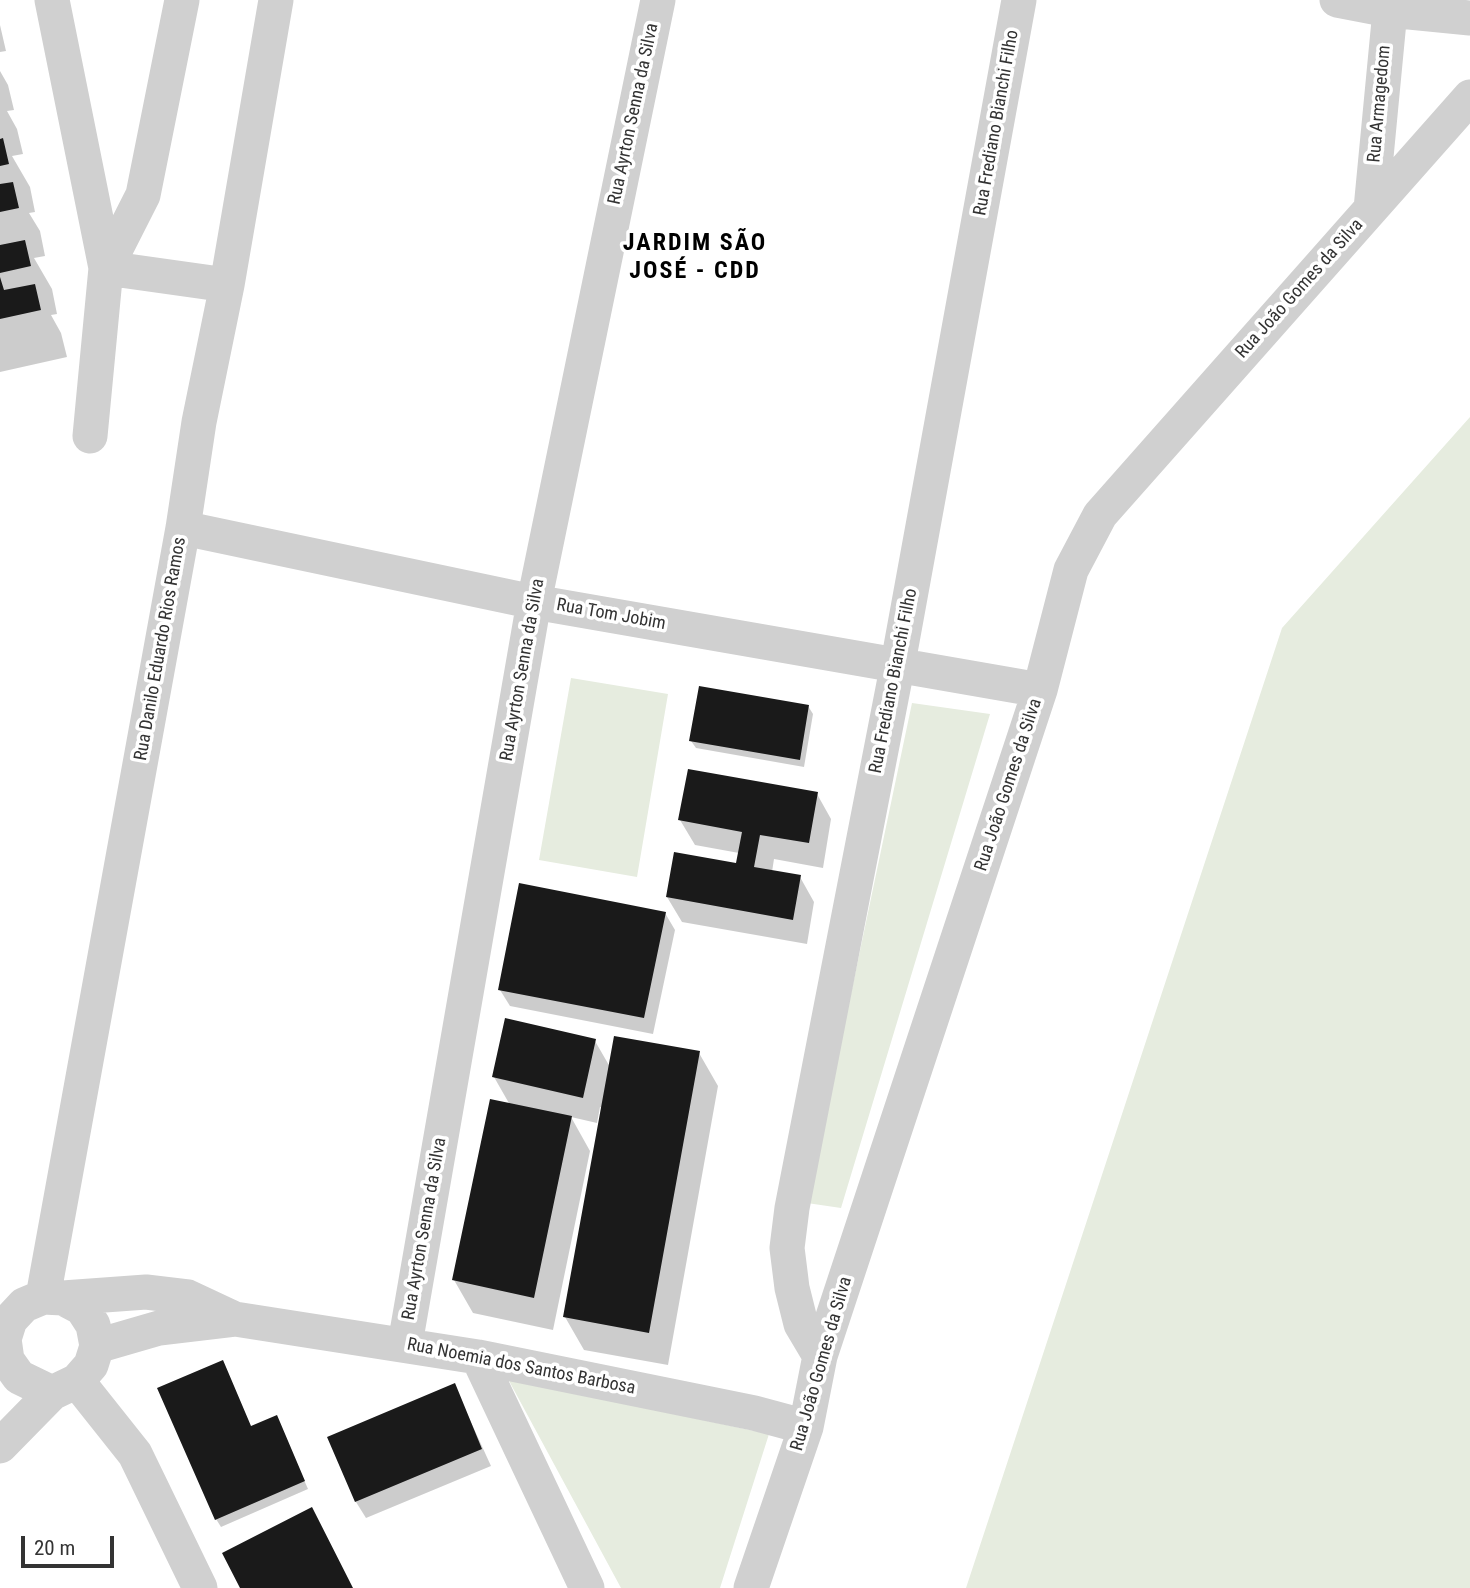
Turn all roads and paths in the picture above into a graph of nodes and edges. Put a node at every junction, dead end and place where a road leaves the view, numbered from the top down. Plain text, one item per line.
1 (52, 0) edge
2 (182, 0) edge
3 (276, 0) edge
4 (658, 0) edge
5 (1019, 0) edge
6 (1337, 0) edge
7 (1390, 5) edge
8 (1470, 18) edge
9 (1470, 97) edge
10 (1371, 209) junction
11 (106, 268) junction
12 (227, 285) junction
13 (90, 436) dead end
14 (183, 528) junction
15 (534, 602) junction
16 (898, 663) junction
17 (1040, 690) junction
18 (53, 1298) junction
19 (235, 1319) junction
20 (405, 1344) junction
21 (97, 1346) junction
22 (3, 1353) edge
23 (820, 1356) junction
24 (478, 1357) junction
25 (64, 1387) junction
26 (806, 1427) junction
27 (0, 1446) edge
28 (200, 1588) edge
29 (587, 1588) edge
30 (751, 1588) edge

1 - 11 street
2 - 11 street
3 - 12 street, Rua Danilo Eduardo Rios Ramos
4 - 15 street, Rua Ayrton Senna da Silva
5 - 16 street, Rua Frediano Bianchi Filho
6 - 7 street
7 - 8 street
7 - 10 street, Rua Armagedom
9 - 10 street, Rua João Gomes da Silva
10 - 17 street, Rua João Gomes da Silva
11 - 12 street
11 - 13 street
12 - 14 street, Rua Danilo Eduardo Rios Ramos
14 - 15 street, Rua Tom Jobim
14 - 18 street, Rua Danilo Eduardo Rios Ramos
15 - 16 street, Rua Tom Jobim
15 - 20 street, Rua Ayrton Senna da Silva
16 - 17 street, Rua Tom Jobim
16 - 23 street, Rua Frediano Bianchi Filho
17 - 23 street, Rua João Gomes da Silva
18 - 19 street, Rua Noemia dos Santos Barbosa
18 - 21 street
18 - 22 street
19 - 20 street, Rua Noemia dos Santos Barbosa
19 - 21 street, Rua Noemia dos Santos Barbosa
20 - 24 street, Rua Noemia dos Santos Barbosa
21 - 25 street
22 - 25 street
23 - 26 street, Rua João Gomes da Silva
24 - 26 street, Rua Noemia dos Santos Barbosa
24 - 29 street
25 - 27 street
25 - 28 street
26 - 30 street, Rua João Gomes da Silva

